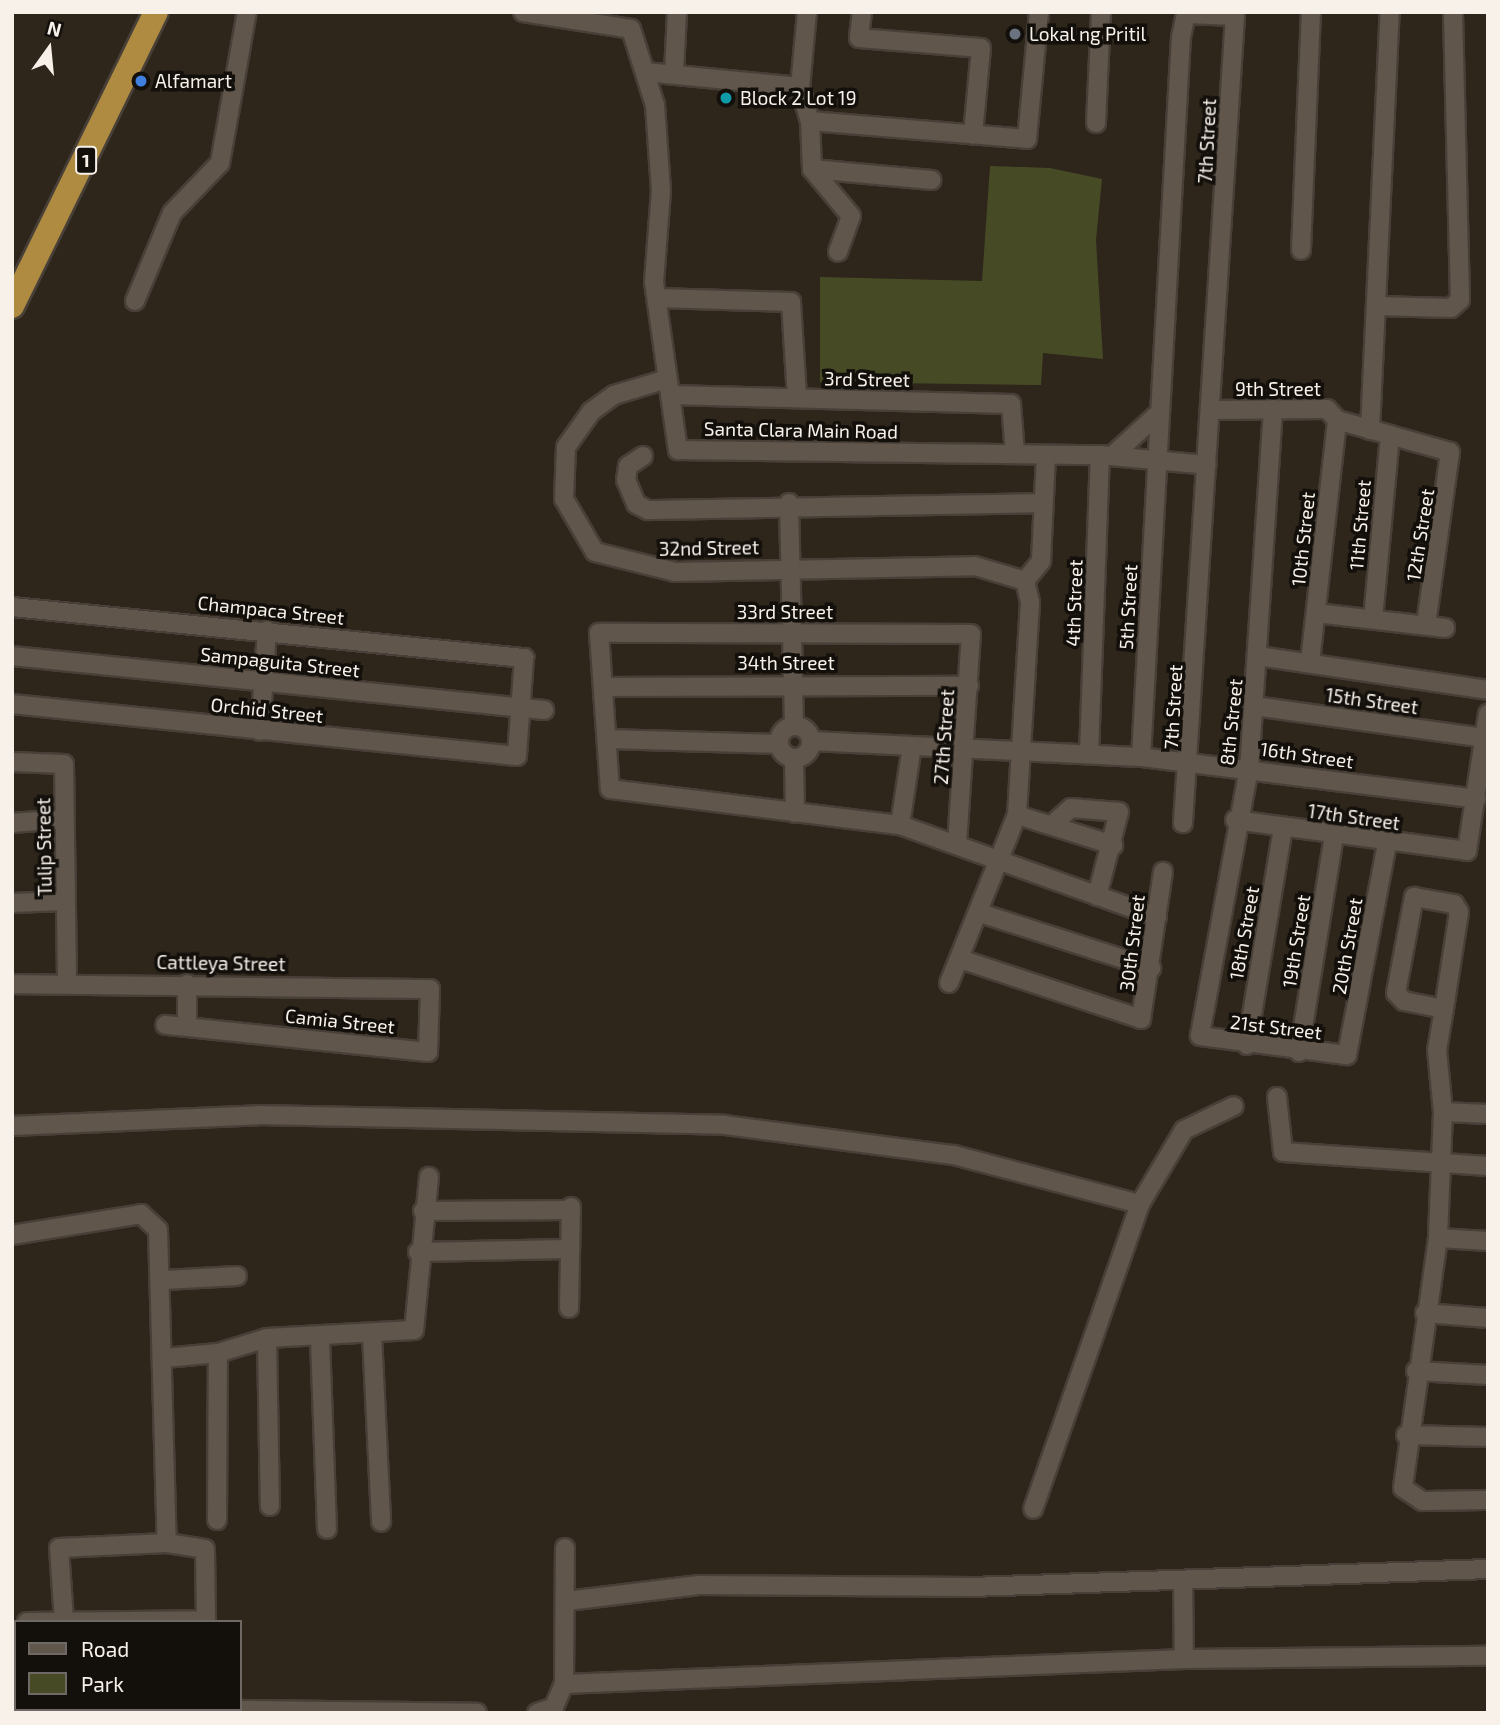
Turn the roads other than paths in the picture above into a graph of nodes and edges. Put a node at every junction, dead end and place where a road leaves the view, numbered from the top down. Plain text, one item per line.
1 (156, 12) edge
2 (247, 12) edge
3 (523, 12) edge
4 (677, 12) edge
5 (807, 12) edge
6 (862, 12) edge
7 (1039, 12) edge
8 (1101, 12) edge
9 (1311, 12) edge
10 (1390, 12) edge
11 (1453, 12) edge
12 (1235, 14) edge
13 (645, 72) junction
14 (674, 72) junction
15 (800, 87) junction
16 (810, 121) junction
17 (1096, 123) dead end
18 (973, 135) junction
19 (812, 169) junction
20 (931, 180) dead end
21 (1301, 250) dead end
22 (838, 251) dead end
23 (657, 298) junction
24 (135, 301) dead end
25 (12, 306) edge
26 (1377, 306) junction
27 (668, 387) junction
28 (797, 398) junction
29 (1273, 409) junction
30 (1212, 410) junction
31 (1159, 413) junction
32 (1337, 420) junction
33 (1370, 430) junction
34 (1390, 435) junction
35 (1450, 452) joint
36 (1015, 454) junction
37 (1046, 454) junction
38 (643, 456) dead end
39 (1106, 456) junction
40 (1156, 459) junction
41 (1207, 465) junction
42 (789, 503) junction
43 (1042, 503) junction
44 (791, 567) junction
45 (1025, 581) junction
46 (12, 607) edge
47 (1316, 613) junction
48 (1373, 619) junction
49 (1426, 625) junction
50 (1445, 628) dead end
51 (267, 630) junction
52 (792, 632) junction
53 (971, 634) joint
54 (12, 656) edge
55 (1258, 656) junction
56 (1310, 662) junction
57 (263, 681) junction
58 (793, 683) junction
59 (969, 686) junction
60 (603, 687) junction
61 (1488, 690) edge
62 (12, 704) edge
63 (1254, 706) junction
64 (521, 707) junction
65 (544, 710) dead end
66 (1488, 714) edge
67 (794, 726) junction
68 (260, 731) junction
69 (607, 738) junction
70 (1484, 738) junction
71 (811, 741) junction
72 (779, 744) junction
73 (912, 746) junction
74 (965, 746) junction
75 (1024, 748) junction
76 (1089, 753) junction
77 (1141, 757) junction
78 (794, 758) junction
79 (12, 762) edge
80 (1191, 762) junction
81 (1249, 768) junction
82 (1476, 799) junction
83 (795, 813) junction
84 (1017, 814) junction
85 (64, 819) junction
86 (1235, 820) junction
87 (12, 822) edge
88 (1183, 823) dead end
89 (900, 825) junction
90 (1052, 825) junction
91 (1283, 828) junction
92 (1334, 836) junction
93 (1387, 843) junction
94 (957, 844) junction
95 (1113, 845) junction
96 (1000, 862) junction
97 (1163, 872) dead end
98 (1097, 897) junction
99 (65, 901) junction
100 (12, 903) edge
101 (980, 913) junction
102 (1157, 917) junction
103 (960, 959) junction
104 (1151, 968) junction
105 (67, 980) junction
106 (12, 984) edge
107 (187, 984) junction
108 (949, 984) dead end
109 (430, 989) joint
110 (1444, 1009) junction
111 (165, 1025) dead end
112 (187, 1027) junction
113 (1200, 1036) joint
114 (1247, 1045) junction
115 (1299, 1052) junction
116 (1347, 1055) joint
117 (1277, 1097) dead end
118 (1234, 1106) dead end
119 (1443, 1112) junction
120 (1488, 1114) edge
121 (12, 1126) edge
122 (1442, 1163) junction
123 (1488, 1166) edge
124 (429, 1177) dead end
125 (1140, 1204) junction
126 (423, 1211) junction
127 (12, 1235) edge
128 (1437, 1238) junction
129 (1488, 1241) edge
130 (568, 1250) junction
131 (418, 1252) junction
132 (237, 1276) dead end
133 (164, 1280) junction
134 (569, 1308) dead end
135 (1425, 1313) junction
136 (1488, 1318) edge
137 (372, 1335) junction
138 (267, 1338) junction
139 (320, 1339) junction
140 (218, 1353) junction
141 (165, 1358) junction
142 (1416, 1371) junction
143 (1488, 1375) edge
144 (1406, 1436) junction
145 (1488, 1437) edge
146 (1488, 1500) edge
147 (270, 1506) dead end
148 (1033, 1508) dead end
149 (217, 1520) dead end
150 (381, 1522) dead end
151 (327, 1529) dead end
152 (167, 1543) junction
153 (565, 1548) dead end
154 (1488, 1569) edge
155 (1183, 1581) junction
156 (567, 1601) junction
157 (64, 1620) edge
158 (205, 1620) edge
159 (1488, 1656) edge
160 (1184, 1659) junction
161 (564, 1684) junction
162 (242, 1710) edge
163 (477, 1713) edge
164 (537, 1713) edge

1 - 25 highway, 1
2 - 24 street
3 - 13 street, Santa Clara Main Road
4 - 14 street
5 - 15 street
6 - 18 street
7 - 18 street
8 - 17 street
9 - 21 street
10 - 26 street
11 - 26 street
12 - 30 street, 7th Street
12 - 31 street, 7th Street
13 - 14 street
13 - 23 street, Santa Clara Main Road
14 - 15 street
15 - 16 street
16 - 18 street
16 - 19 street
19 - 20 street
19 - 22 street
23 - 27 street, Santa Clara Main Road
23 - 28 street
26 - 33 street
27 - 28 street, 3rd Street
27 - 36 street, Santa Clara Main Road
27 - 44 street, 32nd Street
28 - 36 street, 3rd Street
29 - 30 street, 9th Street
29 - 32 street, 9th Street
29 - 55 street, 8th Street
30 - 41 street, 7th Street
31 - 39 street
31 - 40 street, 7th Street
32 - 33 street, 9th Street
32 - 47 street, 10th Street
33 - 34 street, 9th Street
34 - 35 street, 9th Street
34 - 48 street, 11th Street
35 - 49 street, 12th Street
36 - 37 street, Santa Clara Main Road
37 - 39 street, Santa Clara Main Road
37 - 43 street
38 - 42 street
39 - 40 street, Santa Clara Main Road
39 - 76 street, 4th Street
40 - 41 street, Santa Clara Main Road
40 - 77 street, 5th Street
41 - 80 street, 7th Street
42 - 43 street
42 - 44 street
43 - 45 street
44 - 45 street, 32nd Street
44 - 52 street
45 - 75 street
46 - 51 street, Champaca Street
47 - 48 street
47 - 56 street, 10th Street
48 - 49 street
49 - 50 street
51 - 57 street
51 - 64 street, Champaca Street
52 - 53 street, 33rd Street
52 - 58 street
52 - 60 street, 33rd Street
53 - 59 street, 27th Street
54 - 57 street, Sampaguita Street
55 - 56 street
55 - 63 street, 8th Street
56 - 61 street
57 - 64 street, Sampaguita Street
57 - 68 street
58 - 59 street, 34th Street
58 - 60 street, 34th Street
58 - 67 street
59 - 74 street, 27th Street
60 - 69 street
62 - 68 street, Orchid Street
63 - 70 street, 15th Street
63 - 81 street, 8th Street
64 - 65 street, Sampaguita Street
64 - 68 street, Orchid Street
66 - 70 street
67 - 71 street
67 - 72 street
69 - 72 street
69 - 83 street
70 - 82 street
71 - 73 street, 16th Street
71 - 78 street
72 - 78 street
73 - 74 street, 16th Street
73 - 89 street
74 - 75 street, 16th Street
74 - 94 street, 27th Street
75 - 76 street, 16th Street
75 - 84 street
76 - 77 street, 16th Street
77 - 80 street, 16th Street
78 - 83 street
79 - 85 street, Tulip Street
80 - 81 street, 16th Street
80 - 88 street, 7th Street
81 - 82 street, 16th Street
81 - 86 street, 8th Street
82 - 93 street, 17th Street
83 - 89 street
84 - 90 street
84 - 96 street
85 - 87 street
85 - 99 street, Tulip Street
86 - 91 street, 17th Street
86 - 113 street, 8th Street
89 - 94 street
90 - 95 street
90 - 95 street
91 - 92 street, 17th Street
91 - 114 street, 18th Street
92 - 93 street, 17th Street
92 - 115 street, 19th Street
93 - 116 street, 20th Street
94 - 96 street
95 - 98 street
96 - 98 street
96 - 101 street
97 - 102 street, 30th Street
98 - 102 street
99 - 100 street
99 - 105 street, Tulip Street
101 - 103 street
101 - 104 street
102 - 104 street, 30th Street
103 - 104 street, 30th Street
103 - 108 street
105 - 106 street, Cattleya Street
105 - 107 street, Cattleya Street
107 - 109 street, Cattleya Street
107 - 112 street
109 - 112 street, Camia Street
110 - 110 street
110 - 119 street
111 - 112 street, Camia Street
113 - 114 street, 21st Street
114 - 115 street, 21st Street
115 - 116 street, 21st Street
117 - 122 street
118 - 125 street
119 - 120 street
119 - 122 street
121 - 125 street
122 - 123 street
122 - 128 street
124 - 126 street
125 - 148 street
126 - 130 street
126 - 131 street
127 - 133 street
128 - 129 street
128 - 135 street
130 - 131 street
130 - 134 street
131 - 137 street
132 - 133 street
133 - 141 street
135 - 136 street
135 - 142 street
137 - 139 street
137 - 150 street
138 - 139 street
138 - 140 street
138 - 147 street
139 - 151 street
140 - 141 street
140 - 149 street
141 - 152 street
142 - 143 street
142 - 144 street
144 - 145 street
144 - 146 street
152 - 157 street
152 - 158 street
153 - 156 street
154 - 155 street
155 - 156 street
155 - 160 street
156 - 161 street
159 - 160 street
160 - 161 street
161 - 164 street
162 - 163 street

